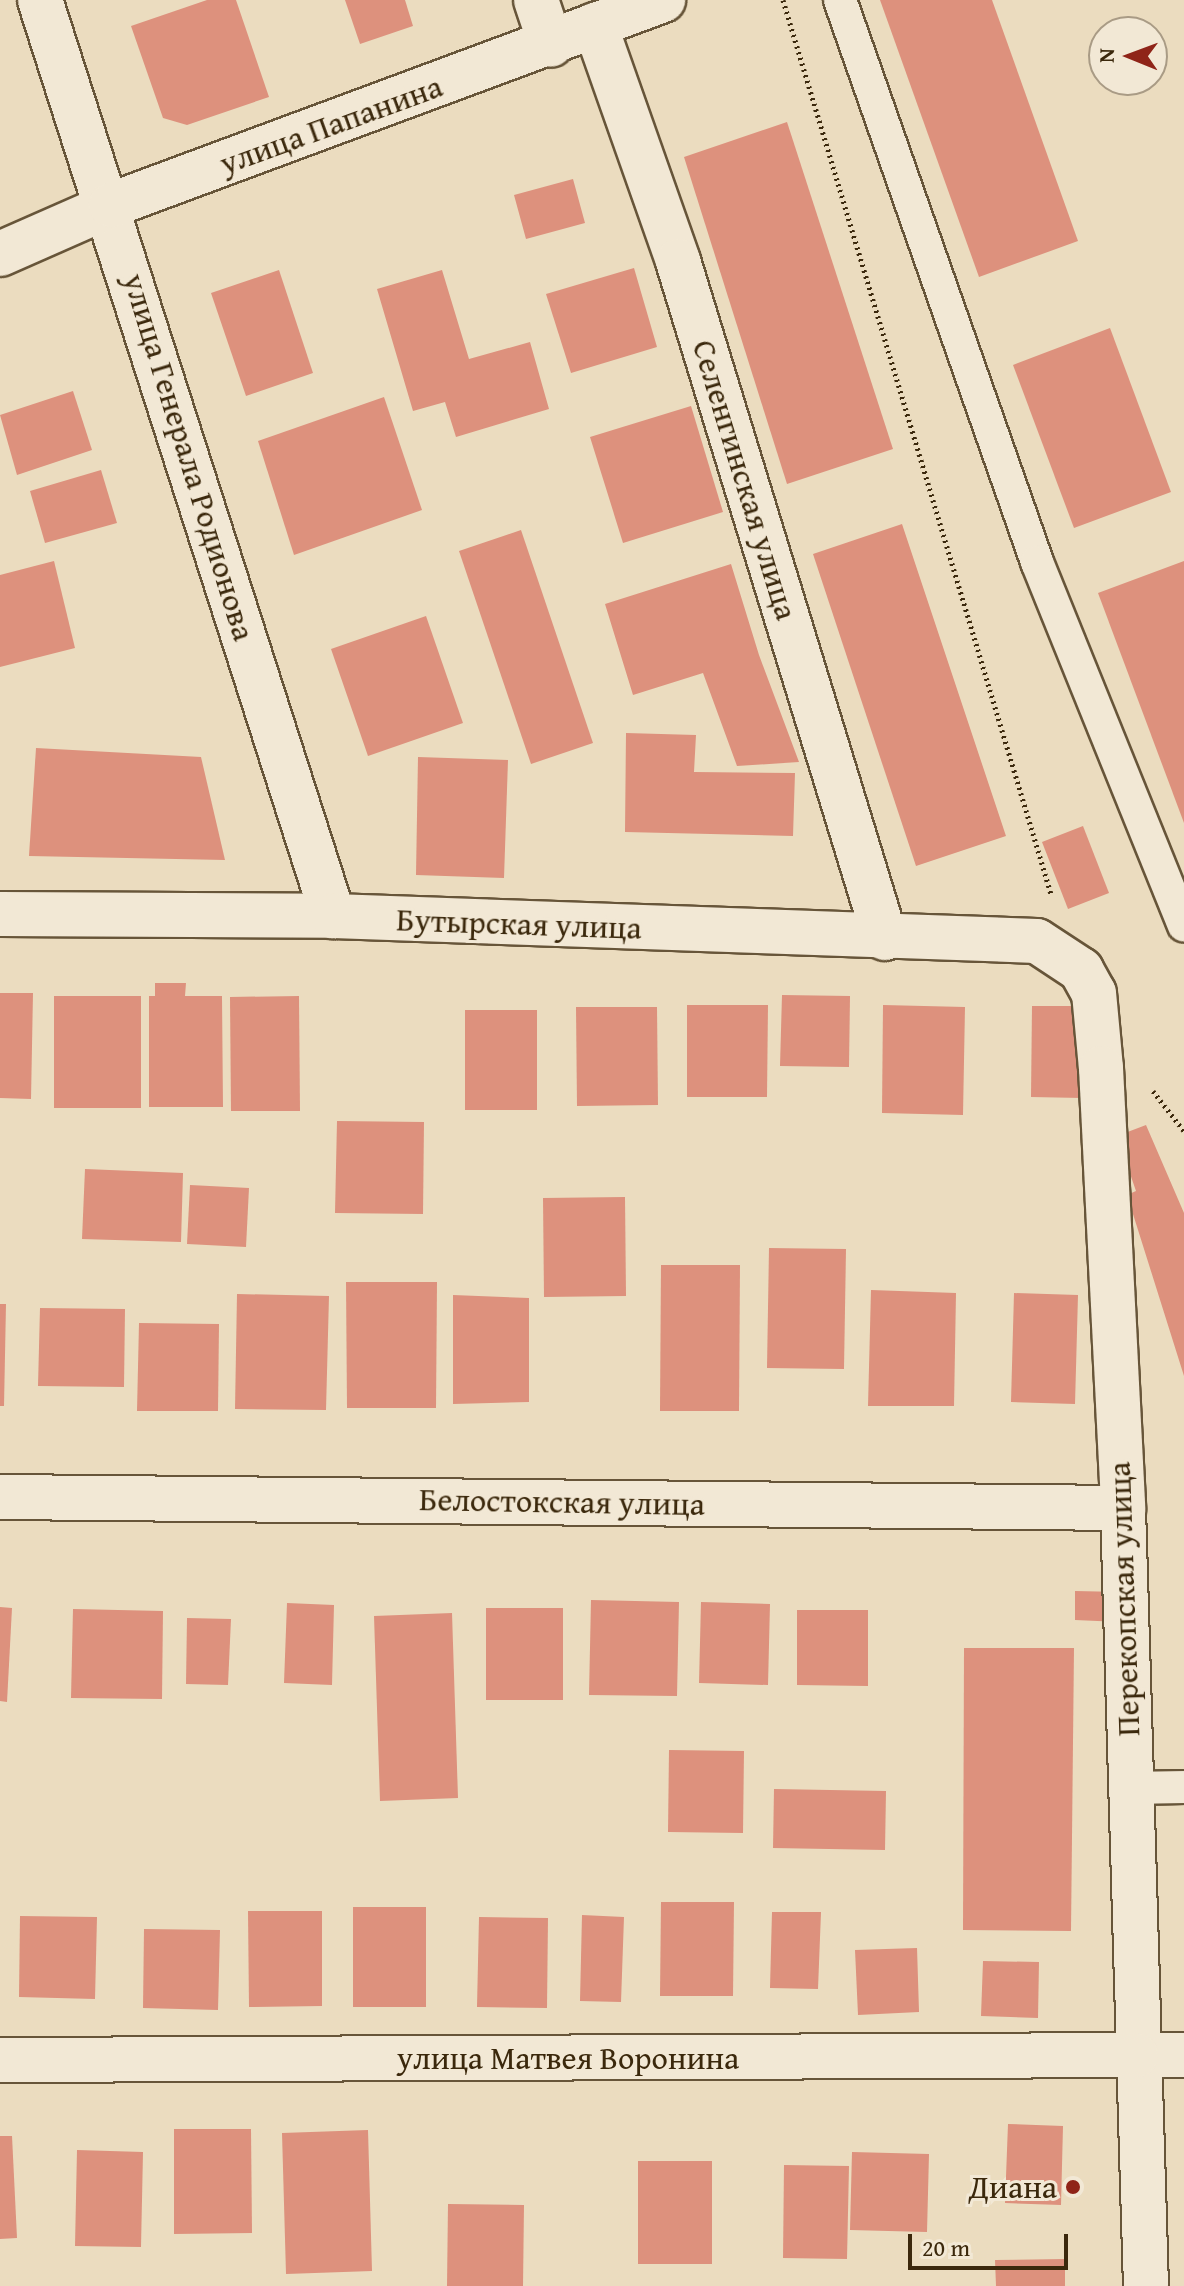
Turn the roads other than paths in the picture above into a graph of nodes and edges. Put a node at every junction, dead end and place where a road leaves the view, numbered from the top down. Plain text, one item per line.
1 (40, 0) edge
2 (536, 0) edge
3 (663, 0) edge
4 (840, 0) edge
5 (595, 25) junction
6 (551, 45) junction
7 (111, 205) junction
8 (0, 254) edge
9 (0, 914) edge
10 (333, 916) junction
11 (1184, 925) edge
12 (885, 938) junction
13 (1054, 951) joint
14 (0, 1497) edge
15 (1123, 1508) junction
16 (1184, 1787) edge
17 (1130, 1788) junction
18 (1136, 2055) junction
19 (1184, 2055) edge
20 (0, 2060) edge
21 (1146, 2286) edge

1 - 7 street, улица Генерала Родионова
2 - 6 street
3 - 5 street, улица Папанина
4 - 11 lane
5 - 6 street, улица Папанина
5 - 12 street, Селенгинская улица
6 - 7 street, улица Папанина
7 - 8 street, улица Папанина
7 - 10 street, улица Генерала Родионова
9 - 10 street, Бутырская улица
10 - 12 street, Бутырская улица
12 - 13 street, Бутырская улица
13 - 15 street, Перекопская улица
14 - 15 street, Белостокская улица
15 - 17 street, Перекопская улица
16 - 17 lane
17 - 18 street, Перекопская улица
18 - 19 street, улица Матвея Воронина
18 - 20 street, улица Матвея Воронина
18 - 21 street, Перекопская улица

